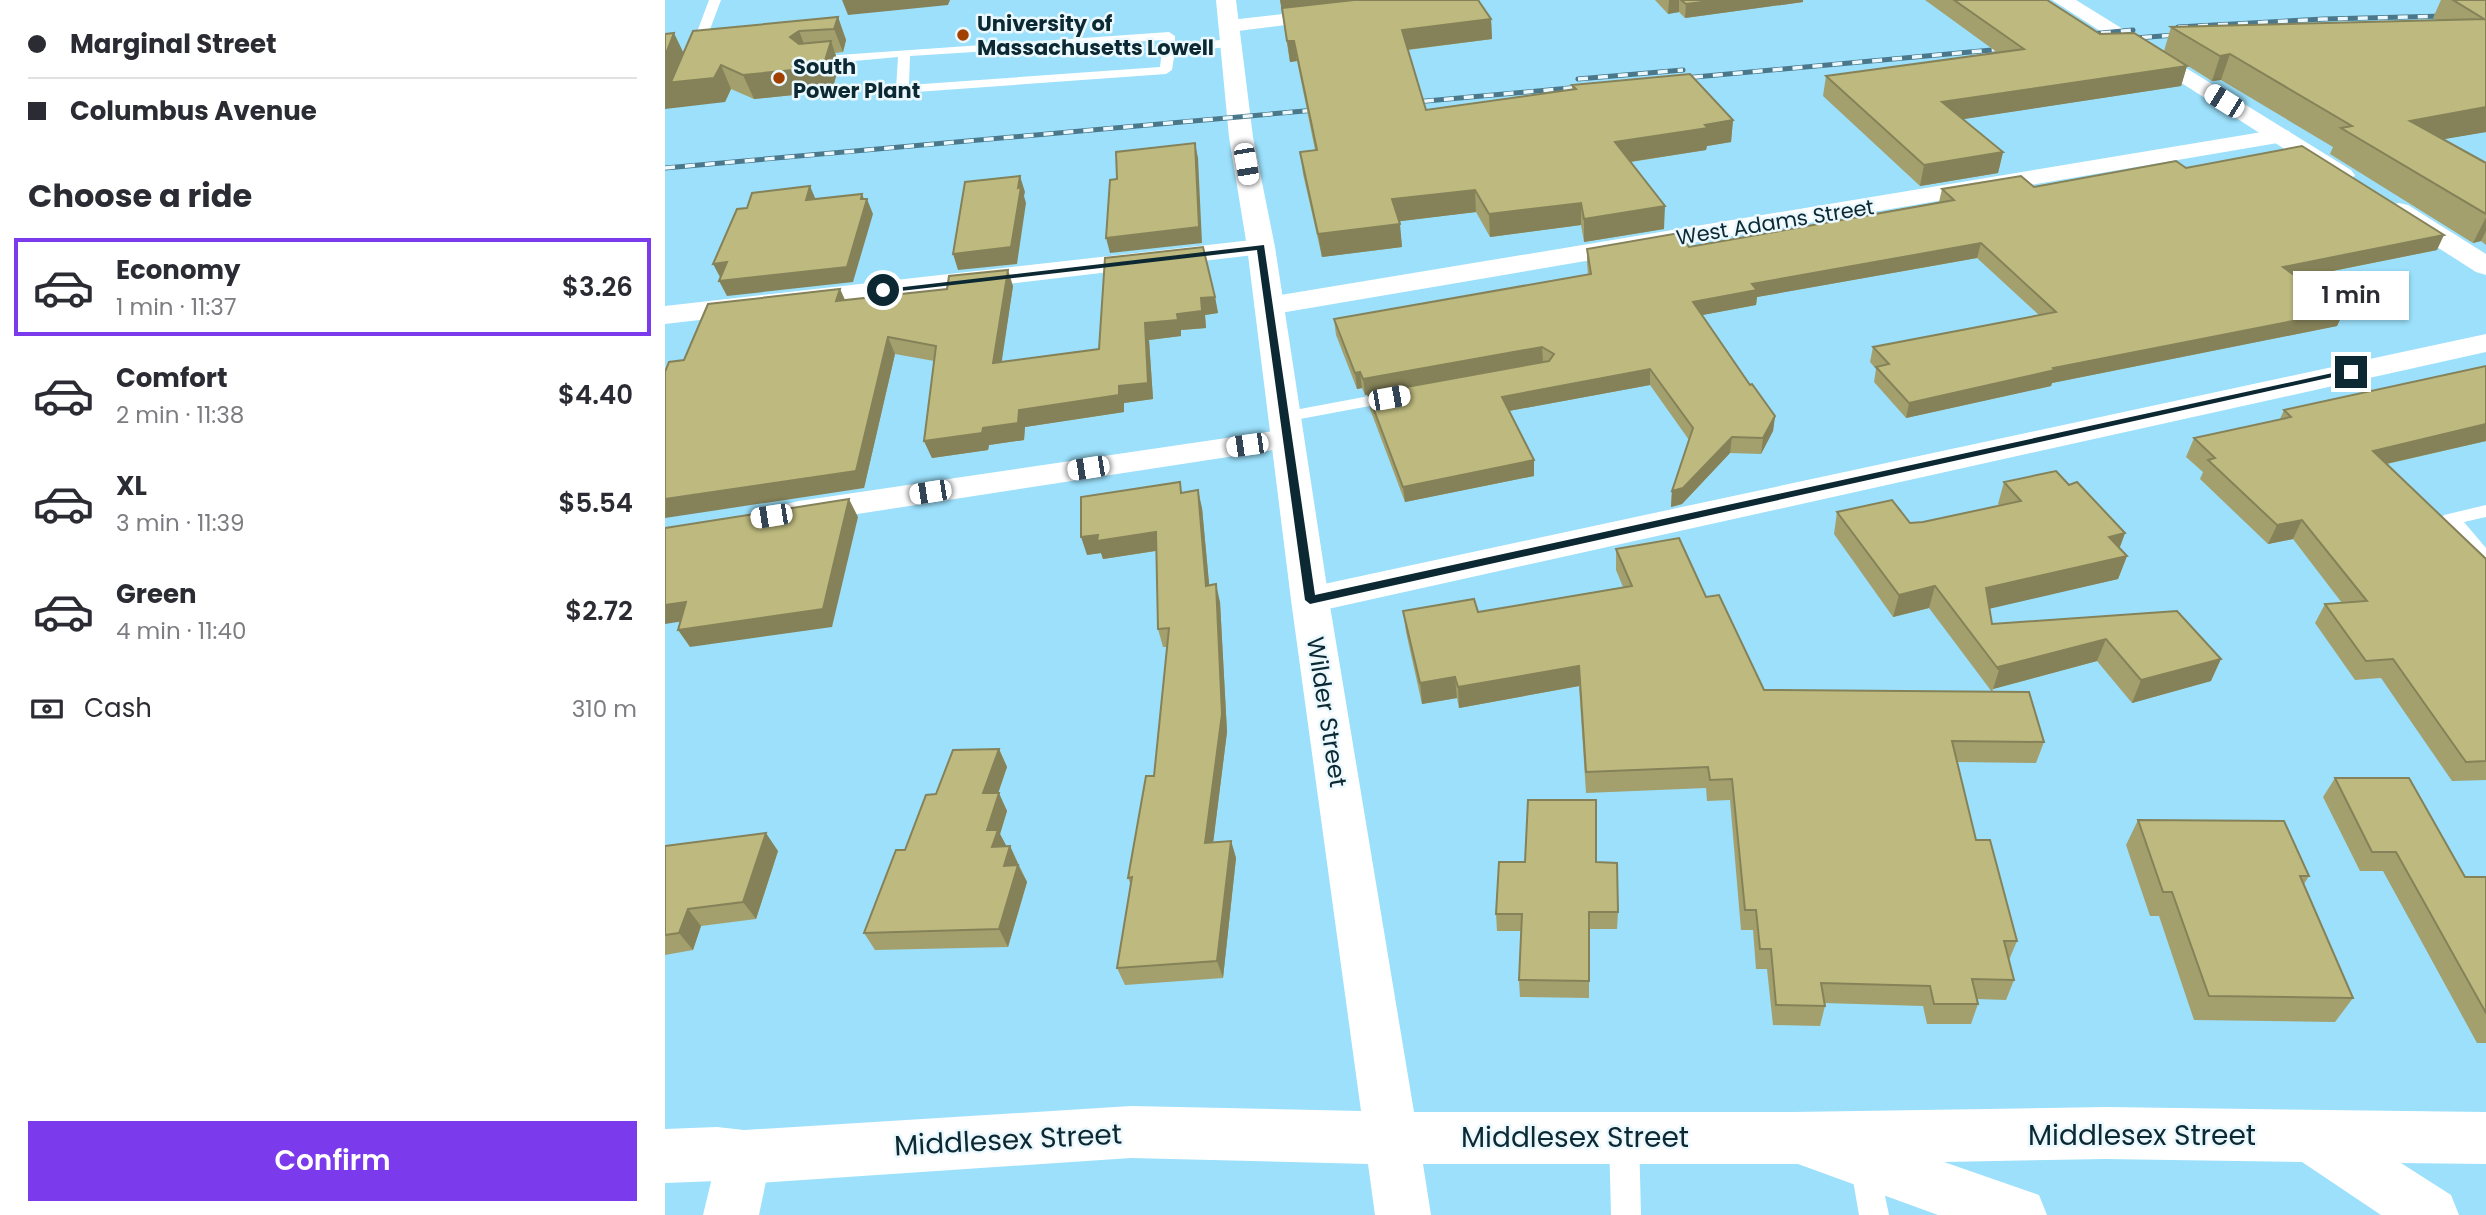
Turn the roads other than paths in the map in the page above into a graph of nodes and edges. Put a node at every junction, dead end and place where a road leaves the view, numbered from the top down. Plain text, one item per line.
1 (715, 0) edge
2 (1226, 0) edge
3 (2062, 0) edge
4 (1358, 11) edge
5 (1231, 35) junction
6 (1169, 48) junction
7 (904, 53) junction
8 (808, 61) edge
9 (687, 72) edge
10 (2280, 136) junction
11 (2360, 187) edge
12 (2383, 201) edge
13 (1261, 247) junction
14 (2486, 266) edge
15 (1269, 306) junction
16 (665, 315) edge
17 (2486, 343) edge
18 (1409, 394) edge
19 (1286, 428) junction
20 (2486, 511) edge
21 (773, 516) edge
22 (2486, 561) edge
23 (1310, 600) junction
24 (2310, 1136) junction
25 (1623, 1137) junction
26 (1392, 1138) junction
27 (1793, 1138) junction
28 (2486, 1138) edge
29 (665, 1156) edge
30 (744, 1157) junction
31 (1865, 1163) junction
32 (731, 1215) edge
33 (1403, 1215) edge
34 (1626, 1215) edge
35 (1874, 1215) edge
36 (2019, 1215) edge
37 (2431, 1215) edge

1 - 9 lane
2 - 5 street, Wilder Street
3 - 10 street
4 - 5 street
5 - 6 lane
5 - 13 street, Wilder Street
6 - 7 lane
6 - 7 lane
7 - 8 lane
10 - 11 street
10 - 15 street, West Adams Street
12 - 14 street
13 - 15 street, Wilder Street
13 - 16 street
15 - 19 street, Wilder Street
17 - 23 street
18 - 19 lane
19 - 21 street
19 - 23 street, Wilder Street
20 - 22 lane
23 - 26 street, Wilder Street
24 - 27 street, Middlesex Street
24 - 28 street, Middlesex Street
24 - 37 street
25 - 26 street, Middlesex Street
25 - 27 street, Middlesex Street
25 - 34 lane
26 - 30 street, Middlesex Street
26 - 33 street, Wilder Street
27 - 31 street
29 - 30 street, Middlesex Street
30 - 32 street
31 - 35 lane
31 - 36 street

